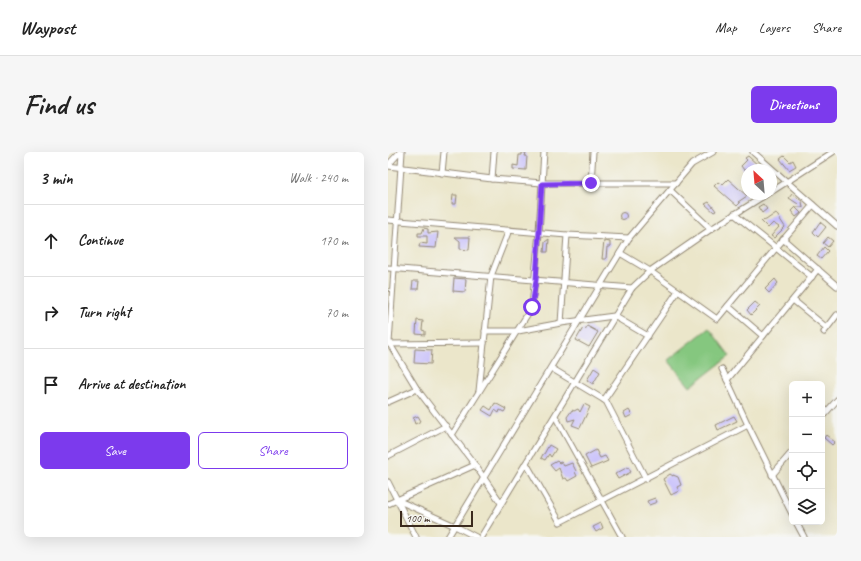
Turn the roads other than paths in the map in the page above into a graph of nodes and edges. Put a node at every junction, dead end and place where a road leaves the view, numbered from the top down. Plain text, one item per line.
1 (401, 152) edge
2 (444, 152) edge
3 (494, 152) edge
4 (544, 152) edge
5 (593, 152) edge
6 (713, 152) edge
7 (752, 152) edge
8 (833, 152) edge
9 (388, 165) edge
10 (401, 167) junction
11 (442, 172) junction
12 (492, 179) junction
13 (786, 182) junction
14 (591, 183) junction
15 (676, 183) junction
16 (542, 184) junction
17 (777, 188) edge
18 (670, 190) junction
19 (757, 200) edge
20 (813, 206) junction
21 (734, 214) junction
22 (388, 220) edge
23 (398, 221) junction
24 (837, 226) edge
25 (711, 229) junction
26 (509, 230) junction
27 (539, 232) junction
28 (567, 235) junction
29 (629, 238) junction
30 (783, 239) junction
31 (776, 248) junction
32 (620, 253) junction
33 (388, 268) edge
34 (394, 269) junction
35 (818, 269) junction
36 (650, 271) junction
37 (491, 276) junction
38 (812, 276) junction
39 (536, 280) junction
40 (563, 282) junction
41 (600, 285) junction
42 (837, 286) edge
43 (632, 288) junction
44 (678, 291) junction
45 (793, 300) junction
46 (728, 306) junction
47 (837, 315) edge
48 (614, 316) junction
49 (579, 320) junction
50 (561, 323) junction
51 (485, 331) junction
52 (518, 331) junction
53 (648, 336) junction
54 (763, 336) junction
55 (388, 342) edge
56 (484, 343) junction
57 (551, 368) junction
58 (722, 368) dead end
59 (727, 380) junction
60 (574, 382) junction
61 (418, 389) junction
62 (479, 392) junction
63 (604, 400) junction
64 (837, 400) edge
65 (388, 402) edge
66 (825, 414) edge
67 (555, 416) junction
68 (446, 426) junction
69 (748, 426) junction
70 (452, 435) junction
71 (791, 453) edge
72 (388, 456) edge
73 (526, 463) junction
74 (475, 465) junction
75 (772, 476) junction
76 (484, 478) junction
77 (646, 479) junction
78 (388, 482) edge
79 (397, 500) junction
80 (602, 501) junction
81 (501, 503) junction
82 (388, 504) edge
83 (789, 508) edge
84 (798, 525) edge
85 (455, 526) junction
86 (416, 537) edge
87 (448, 537) edge
88 (476, 537) edge
89 (481, 537) edge
90 (622, 537) edge
91 (804, 537) edge

1 - 9 street
1 - 10 street
2 - 11 street
3 - 12 street
4 - 16 street
5 - 14 street
6 - 15 street
7 - 13 street
8 - 13 street
9 - 10 street
10 - 11 street
10 - 23 street
11 - 12 street
12 - 16 street
13 - 17 street
13 - 20 street
14 - 15 street
14 - 16 street
15 - 18 street
16 - 27 street
18 - 25 street
18 - 29 street
19 - 21 street
20 - 24 street
20 - 30 street
21 - 25 street
21 - 31 street
22 - 23 street
23 - 26 street
23 - 34 street
25 - 36 street
26 - 27 street
26 - 37 street
27 - 28 street
27 - 39 street
28 - 29 street
28 - 40 street
29 - 32 street
30 - 31 street
30 - 35 street
31 - 38 street
31 - 46 street
32 - 36 street
32 - 41 street
33 - 34 street
34 - 37 street
34 - 55 street
35 - 38 street
35 - 42 street
36 - 43 street
36 - 44 street
37 - 39 street
37 - 51 street
38 - 45 street
39 - 40 street
39 - 52 street
40 - 41 street
40 - 50 street
41 - 43 street
41 - 49 street
43 - 48 street
44 - 46 street
44 - 53 street
45 - 47 street
45 - 54 street
46 - 54 street
48 - 49 street
48 - 53 street
48 - 60 street
49 - 50 street
49 - 57 street
50 - 52 street
51 - 52 street
51 - 56 street
52 - 62 street
53 - 63 street
54 - 59 street
55 - 56 street
55 - 61 street
56 - 62 street
57 - 60 street
57 - 76 street
58 - 59 street
59 - 69 street
60 - 63 street
60 - 67 street
61 - 65 street
61 - 68 street
62 - 70 street
63 - 77 street
64 - 66 street
67 - 73 street
67 - 80 street
68 - 70 street
68 - 72 street
69 - 75 street
69 - 77 street
70 - 74 street
71 - 75 street
73 - 80 street
73 - 81 street
74 - 76 street
74 - 79 street
75 - 83 street
76 - 81 street
76 - 85 street
77 - 80 street
78 - 79 street
79 - 82 street
79 - 85 street
79 - 86 street
80 - 90 street
81 - 89 street
84 - 91 street
85 - 87 street
85 - 88 street

